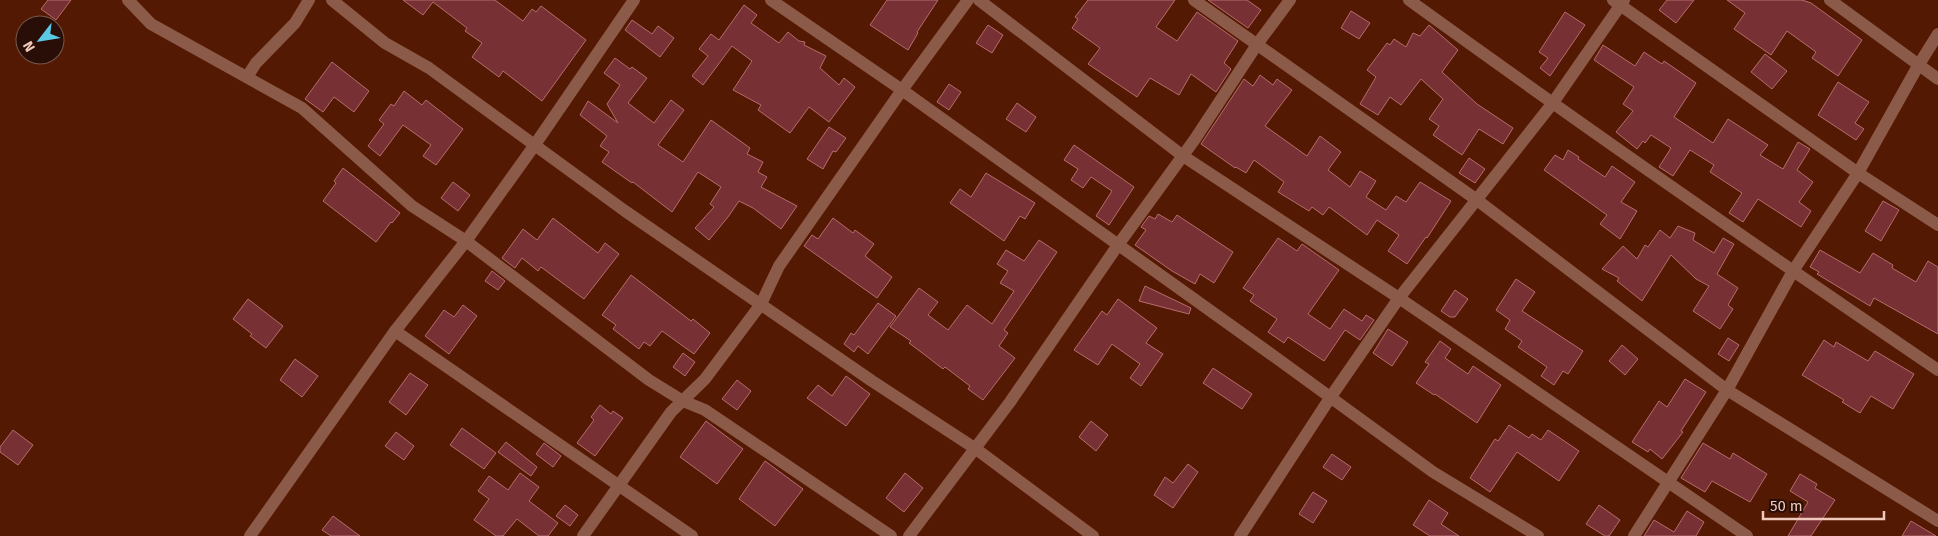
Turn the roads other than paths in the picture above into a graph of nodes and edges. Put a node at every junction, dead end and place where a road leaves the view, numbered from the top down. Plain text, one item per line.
1 (128, 0) edge
2 (309, 0) edge
3 (332, 0) edge
4 (634, 0) edge
5 (771, 0) edge
6 (968, 0) edge
7 (979, 0) edge
8 (1194, 0) edge
9 (1290, 0) edge
10 (1409, 0) edge
11 (1830, 0) edge
12 (1619, 2) edge
13 (1938, 34) edge
14 (1258, 43) junction
15 (1918, 66) junction
16 (247, 78) junction
17 (1938, 79) edge
18 (902, 90) junction
19 (1552, 104) junction
20 (534, 146) junction
21 (1183, 156) junction
22 (1858, 173) junction
23 (1477, 200) junction
24 (1938, 225) edge
25 (466, 241) junction
26 (1118, 244) junction
27 (1793, 272) junction
28 (1399, 298) junction
29 (761, 304) junction
30 (395, 331) junction
31 (1938, 370) edge
32 (1727, 390) junction
33 (1330, 398) junction
34 (683, 401) junction
35 (976, 449) junction
36 (1666, 482) junction
37 (619, 484) junction
38 (1938, 521) edge
39 (250, 536) edge
40 (583, 536) edge
41 (692, 536) edge
42 (891, 536) edge
43 (909, 536) edge
44 (1093, 536) edge
45 (1240, 536) edge
46 (1538, 536) edge
47 (1634, 536) edge
48 (1747, 536) edge

1 - 16 street
2 - 16 street
3 - 20 street
4 - 20 street
5 - 18 street
6 - 18 street
7 - 21 street
8 - 14 street
9 - 14 street
10 - 19 street
11 - 15 street
12 - 19 street
12 - 22 street
13 - 15 street
14 - 21 street
14 - 23 street
15 - 17 street
15 - 22 street
16 - 25 street
18 - 26 street
18 - 29 street
19 - 23 street
19 - 27 street
20 - 25 street
20 - 29 street
21 - 26 street
21 - 28 street
22 - 24 street
22 - 27 street
23 - 28 street
23 - 32 street
25 - 30 street
25 - 34 street
26 - 33 street
26 - 35 street
27 - 31 street
27 - 32 street
28 - 33 street
28 - 36 street
29 - 34 street
29 - 35 street
30 - 37 street
30 - 39 street
32 - 36 street
32 - 38 street
33 - 45 street
33 - 46 street
34 - 37 street
34 - 42 street
35 - 43 street
35 - 44 street
36 - 47 street
36 - 48 street
37 - 40 street
37 - 41 street

